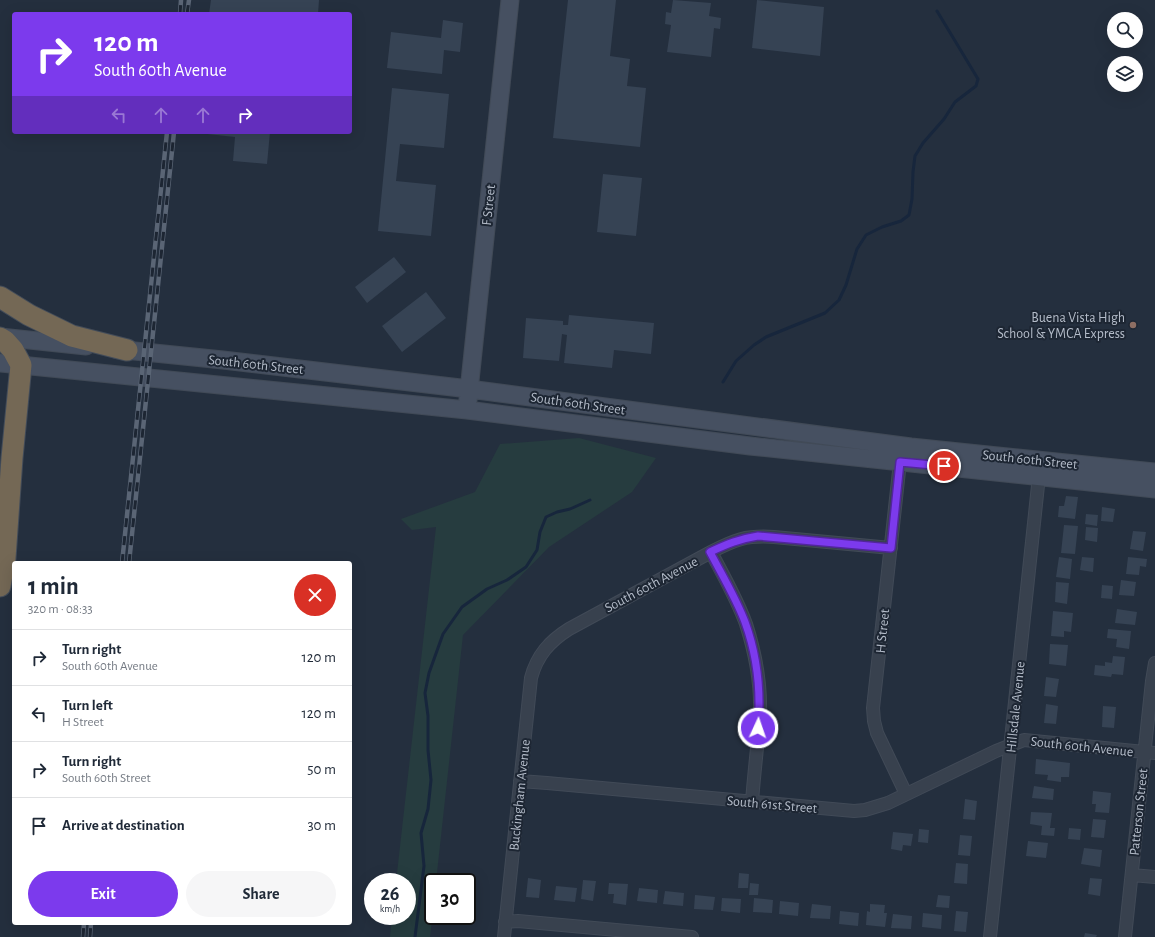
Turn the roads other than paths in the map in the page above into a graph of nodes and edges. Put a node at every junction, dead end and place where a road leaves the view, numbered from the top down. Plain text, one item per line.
1 (510, 0) edge
2 (0, 297) edge
3 (0, 338) edge
4 (127, 350) junction
5 (0, 363) edge
6 (21, 365) junction
7 (469, 389) junction
8 (467, 410) junction
9 (900, 462) junction
10 (1155, 472) edge
11 (1039, 476) junction
12 (1155, 490) edge
13 (891, 548) junction
14 (710, 552) junction
15 (0, 586) edge
16 (541, 654) joint
17 (1155, 663) edge
18 (1011, 745) junction
19 (1150, 752) edge
20 (520, 781) junction
21 (906, 794) junction
22 (752, 802) junction
23 (1132, 875) junction
24 (1155, 877) edge
25 (506, 922) junction
26 (504, 937) edge
27 (692, 937) edge
28 (990, 937) edge
29 (1126, 937) edge

1 - 7 main road, F Street
2 - 4 highway
3 - 4 main road, South 60th Street
3 - 6 highway
4 - 7 main road, South 60th Street
5 - 6 main road, South 60th Street
6 - 8 main road, South 60th Street
6 - 15 highway
7 - 8 main road, F Street
7 - 10 main road, South 60th Street
8 - 9 main road, South 60th Street
9 - 11 main road, South 60th Street
9 - 13 street, H Street
11 - 12 main road, South 60th Street
11 - 18 street, Hillsdale Avenue
13 - 14 street, South 60th Avenue
13 - 21 street, H Street
14 - 16 street, South 60th Avenue
14 - 22 street
16 - 20 street, Buckingham Avenue
17 - 19 street, Patterson Street
18 - 19 street, South 60th Avenue
18 - 21 street, South 61st Street
18 - 28 street, Hillsdale Avenue
19 - 23 street, Patterson Street
20 - 22 street, South 61st Street
20 - 25 street, Buckingham Avenue
21 - 22 street, South 61st Street
23 - 24 street
23 - 29 street, Patterson Street
25 - 26 street, Buckingham Avenue
25 - 27 street

